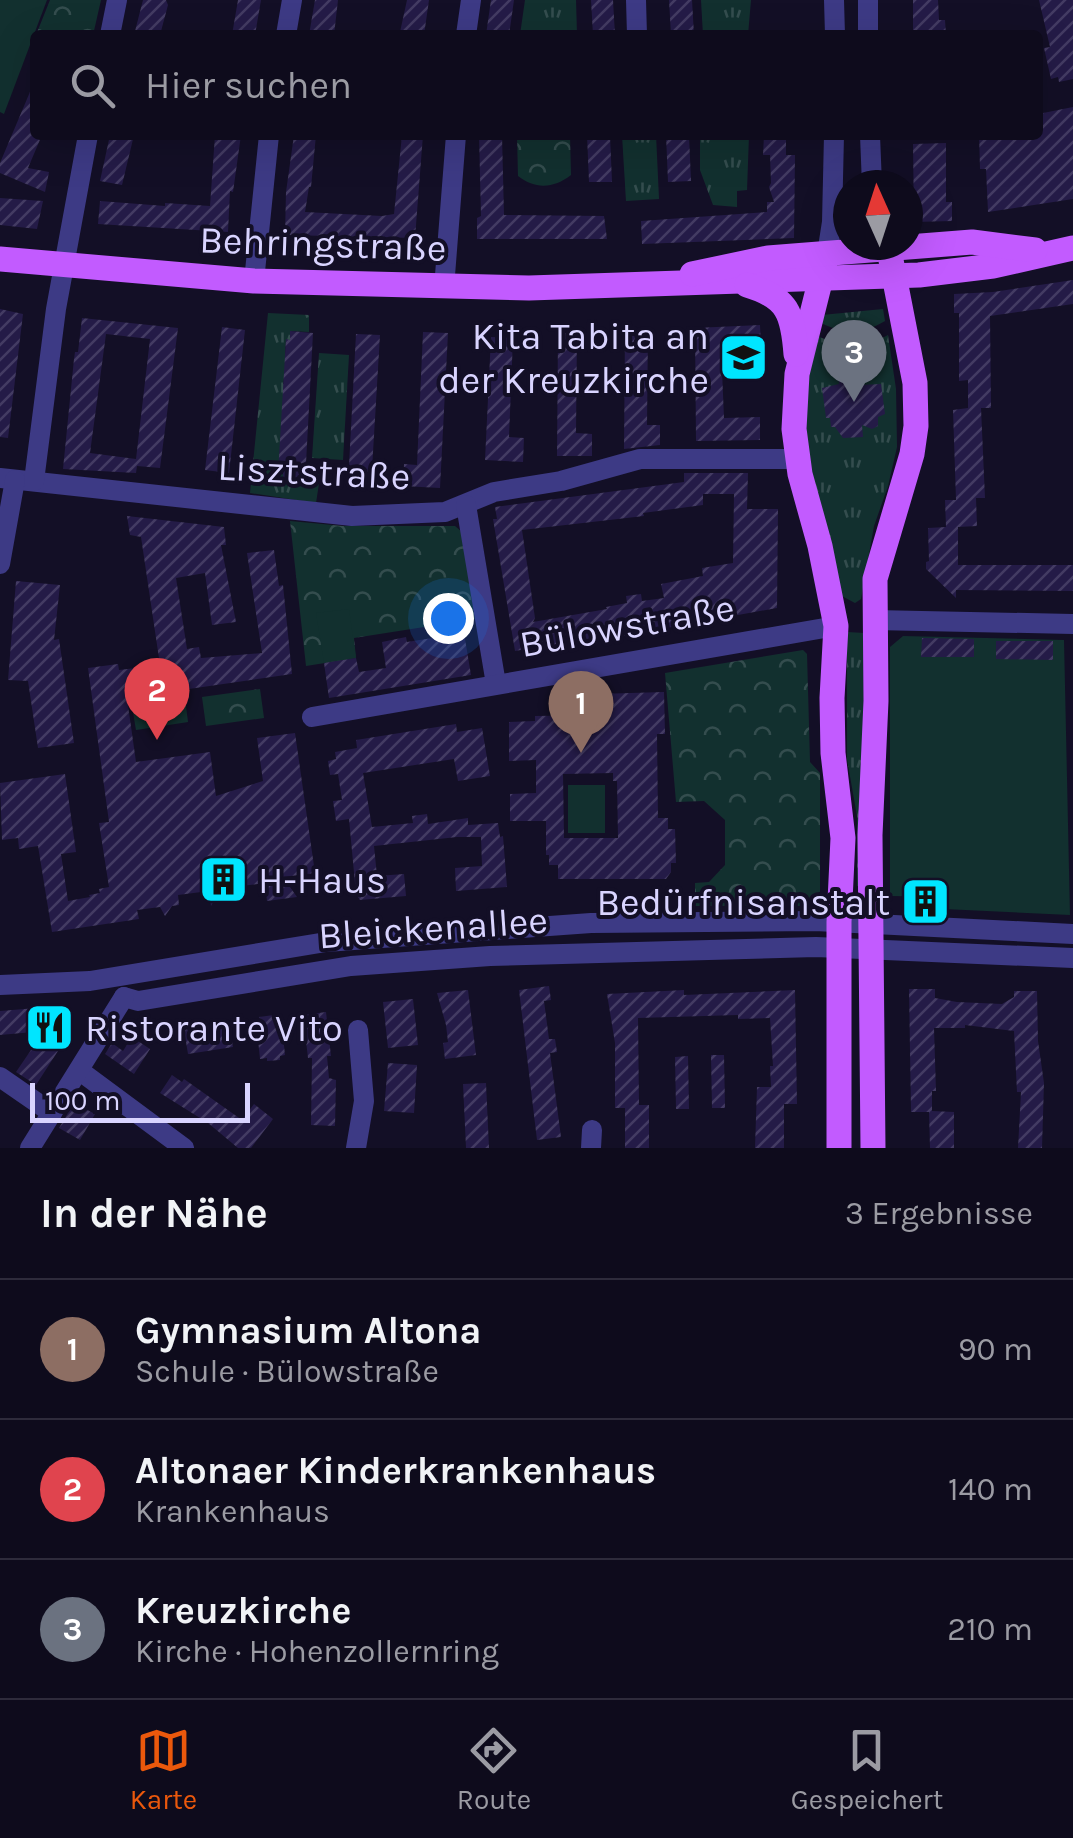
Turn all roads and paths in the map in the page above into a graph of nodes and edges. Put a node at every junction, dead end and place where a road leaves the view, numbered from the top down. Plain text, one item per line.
1 (117, 0) edge
2 (292, 0) edge
3 (471, 0) edge
4 (636, 0) edge
5 (834, 0) edge
6 (868, 0) edge
7 (111, 30) edge
8 (287, 30) edge
9 (467, 30) edge
10 (638, 30) edge
11 (834, 30) edge
12 (868, 30) edge
13 (87, 140) edge
14 (268, 140) edge
15 (456, 140) edge
16 (834, 140) edge
17 (870, 140) edge
18 (871, 170) edge
19 (1061, 250) edge
20 (0, 259) edge
21 (868, 260) edge
22 (891, 260) edge
23 (923, 260) edge
24 (64, 266) junction
25 (825, 266) junction
26 (254, 280) junction
27 (743, 284) junction
28 (644, 285) junction
29 (444, 288) junction
30 (797, 374) junction
31 (797, 459) junction
32 (16, 480) edge
33 (466, 505) junction
34 (0, 564) edge
35 (874, 620) junction
36 (1073, 624) edge
37 (836, 626) junction
38 (496, 684) junction
39 (312, 717) dead end
40 (838, 922) junction
41 (871, 924) junction
42 (1073, 934) edge
43 (839, 949) junction
44 (872, 950) junction
45 (1073, 958) edge
46 (116, 976) junction
47 (0, 985) edge
48 (124, 997) junction
49 (358, 1030) dead end
50 (80, 1071) junction
51 (0, 1077) edge
52 (52, 1113) junction
53 (30, 1148) edge
54 (184, 1148) edge
55 (356, 1148) edge
56 (840, 1148) edge
57 (873, 1148) edge

1 - 7 street
2 - 8 street
3 - 9 street
4 - 10 street
5 - 11 street
6 - 12 street
13 - 24 street
14 - 26 street
15 - 29 street
16 - 25 street
17 - 18 street
19 - 23 main road, Behringstraße
20 - 24 main road, Behringstraße
21 - 25 main road, Behringstraße
22 - 35 main road
24 - 26 main road, Behringstraße
24 - 32 street
25 - 27 main road, Behringstraße
25 - 28 main road, Behringstraße
25 - 30 main road
26 - 29 main road, Behringstraße
27 - 28 main road, Behringstraße
27 - 30 main road
28 - 29 main road, Behringstraße
30 - 31 main road
31 - 33 street, Lisztstraße
31 - 37 main road
32 - 33 street, Lisztstraße
32 - 34 street
33 - 38 street
35 - 36 street
35 - 37 main road
35 - 41 main road
37 - 38 street, Bülowstraße
37 - 40 main road
38 - 39 street, Bülowstraße
40 - 41 street, Bleickenallee
40 - 43 main road
40 - 46 street, Bleickenallee
41 - 42 street, Bleickenallee
41 - 44 main road
43 - 44 street, Bleickenallee
43 - 48 street, Bleickenallee
43 - 56 main road
44 - 45 street, Bleickenallee
44 - 57 main road
46 - 47 street, Bleickenallee
46 - 48 street
48 - 50 street
49 - 55 street
50 - 52 street
50 - 54 street
51 - 52 street
52 - 53 street

